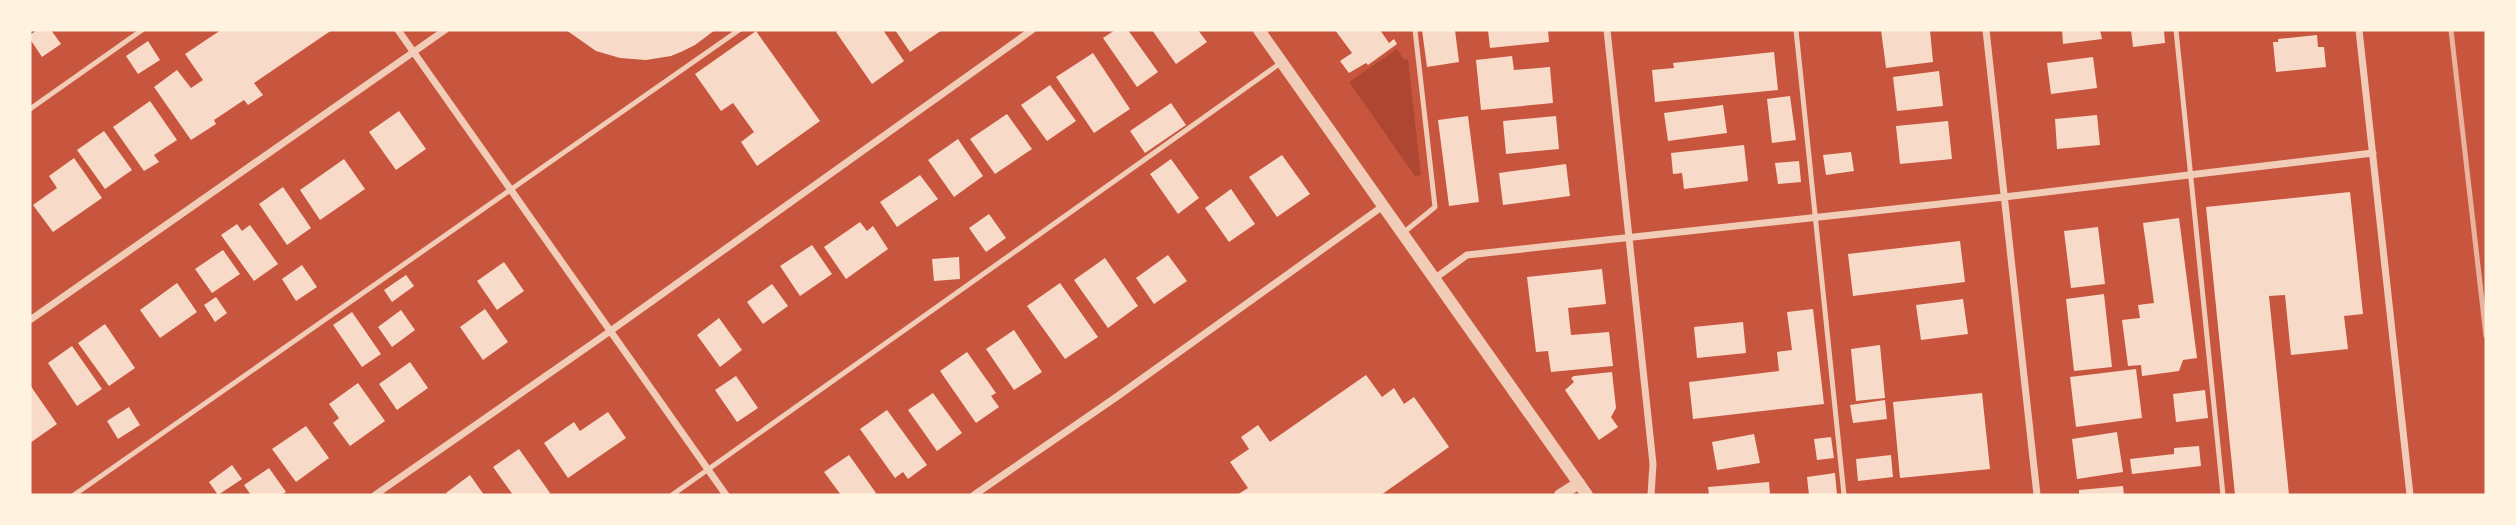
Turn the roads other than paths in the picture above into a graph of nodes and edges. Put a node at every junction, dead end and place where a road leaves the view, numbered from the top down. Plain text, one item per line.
1 (142, 30) edge
2 (398, 30) edge
3 (445, 30) edge
4 (739, 30) edge
5 (1032, 30) edge
6 (1259, 30) edge
7 (1415, 30) edge
8 (1607, 30) edge
9 (1796, 30) edge
10 (1986, 30) edge
11 (2176, 30) edge
12 (2359, 30) edge
13 (414, 52) junction
14 (1282, 62) junction
15 (30, 108) edge
16 (2372, 153) junction
17 (2190, 175) junction
18 (512, 190) junction
19 (2004, 197) junction
20 (1383, 206) junction
21 (1815, 217) junction
22 (1403, 233) junction
23 (1629, 237) junction
24 (1434, 278) junction
25 (30, 320) edge
26 (610, 332) junction
27 (708, 470) junction
28 (1578, 483) junction
29 (74, 495) edge
30 (375, 495) edge
31 (672, 495) edge
32 (726, 495) edge
33 (974, 495) edge
34 (1560, 495) edge
35 (1587, 495) edge
36 (1651, 495) edge
37 (1844, 495) edge
38 (2037, 495) edge
39 (2223, 495) edge
40 (2410, 495) edge

1 - 15 lane
2 - 13 street
3 - 13 street
4 - 18 lane
5 - 26 street
6 - 14 street
7 - 22 lane
8 - 23 street
9 - 21 lane
10 - 19 street
11 - 17 lane
12 - 16 street
13 - 18 street
13 - 25 street
14 - 20 street
14 - 27 lane
16 - 17 street
16 - 40 street
17 - 19 street
17 - 39 lane
18 - 26 street
18 - 29 lane
19 - 21 street
19 - 38 street
20 - 22 street
20 - 33 street
21 - 23 street
21 - 37 lane
22 - 24 street
23 - 24 street
23 - 36 street
24 - 28 street
26 - 27 street
26 - 30 street
27 - 31 lane
27 - 32 street
28 - 34 street
28 - 35 street

